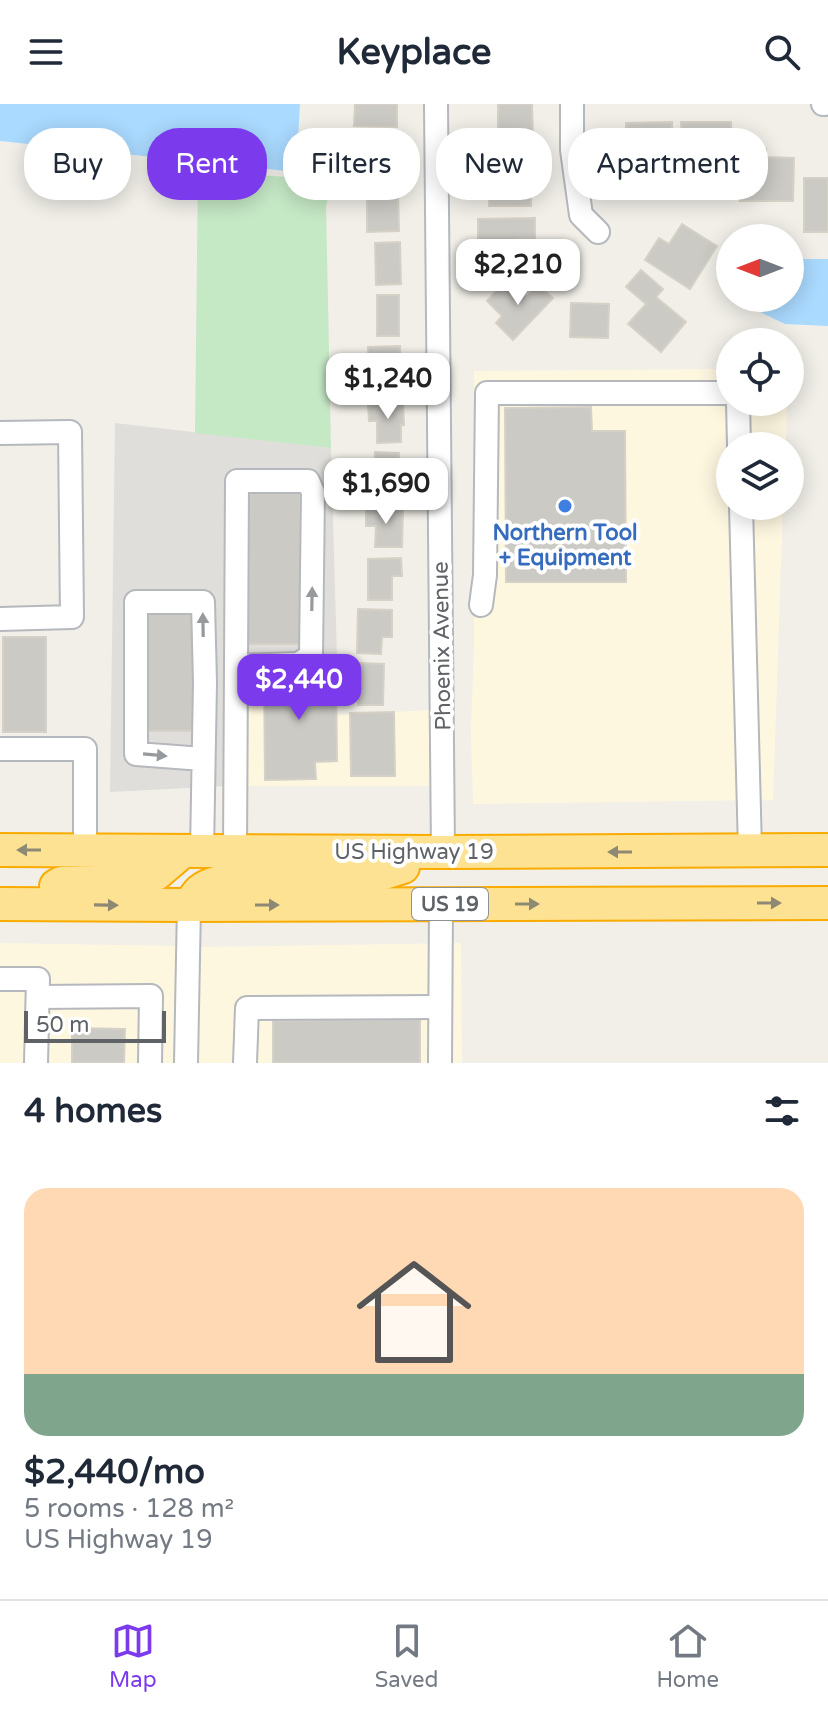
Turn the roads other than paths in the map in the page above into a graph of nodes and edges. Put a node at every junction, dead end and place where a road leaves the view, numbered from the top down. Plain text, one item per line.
1 (436, 104) edge
2 (572, 104) edge
3 (598, 232) dead end
4 (716, 393) edge
5 (0, 433) edge
6 (741, 520) edge
7 (481, 605) dead end
8 (0, 619) edge
9 (236, 666) junction
10 (0, 749) edge
11 (203, 759) junction
12 (0, 850) edge
13 (85, 850) junction
14 (750, 850) junction
15 (828, 850) edge
16 (193, 851) junction
17 (235, 851) junction
18 (443, 852) junction
19 (828, 903) edge
20 (6, 904) edge
21 (441, 904) junction
22 (189, 905) junction
23 (0, 979) edge
24 (38, 997) junction
25 (440, 1007) junction
26 (150, 1033) junction
27 (187, 1033) junction
28 (36, 1063) edge
29 (150, 1063) edge
30 (186, 1063) edge
31 (245, 1063) edge
32 (440, 1063) edge

1 - 18 street, Phoenix Avenue
2 - 3 street
4 - 7 street
5 - 8 street
6 - 14 street
9 -> 9 street
9 - 17 street
10 - 13 street
11 -> 11 street
11 - 16 street
13 -> 12 highway, US Highway 19
13 - 16 highway, US Highway 19
14 - 15 highway, US Highway 19
14 -> 18 highway, US Highway 19
16 - 17 highway, US Highway 19
16 - 20 highway
17 - 18 highway, US Highway 19
18 - 22 highway
21 -> 19 highway, US 19
20 -> 22 highway, US 19
22 -> 21 highway, US 19
21 - 25 street
22 - 27 street
23 - 24 street
24 - 26 street
24 - 28 street
25 - 31 street
25 - 32 street
26 - 27 street
26 - 29 street
27 - 30 street

